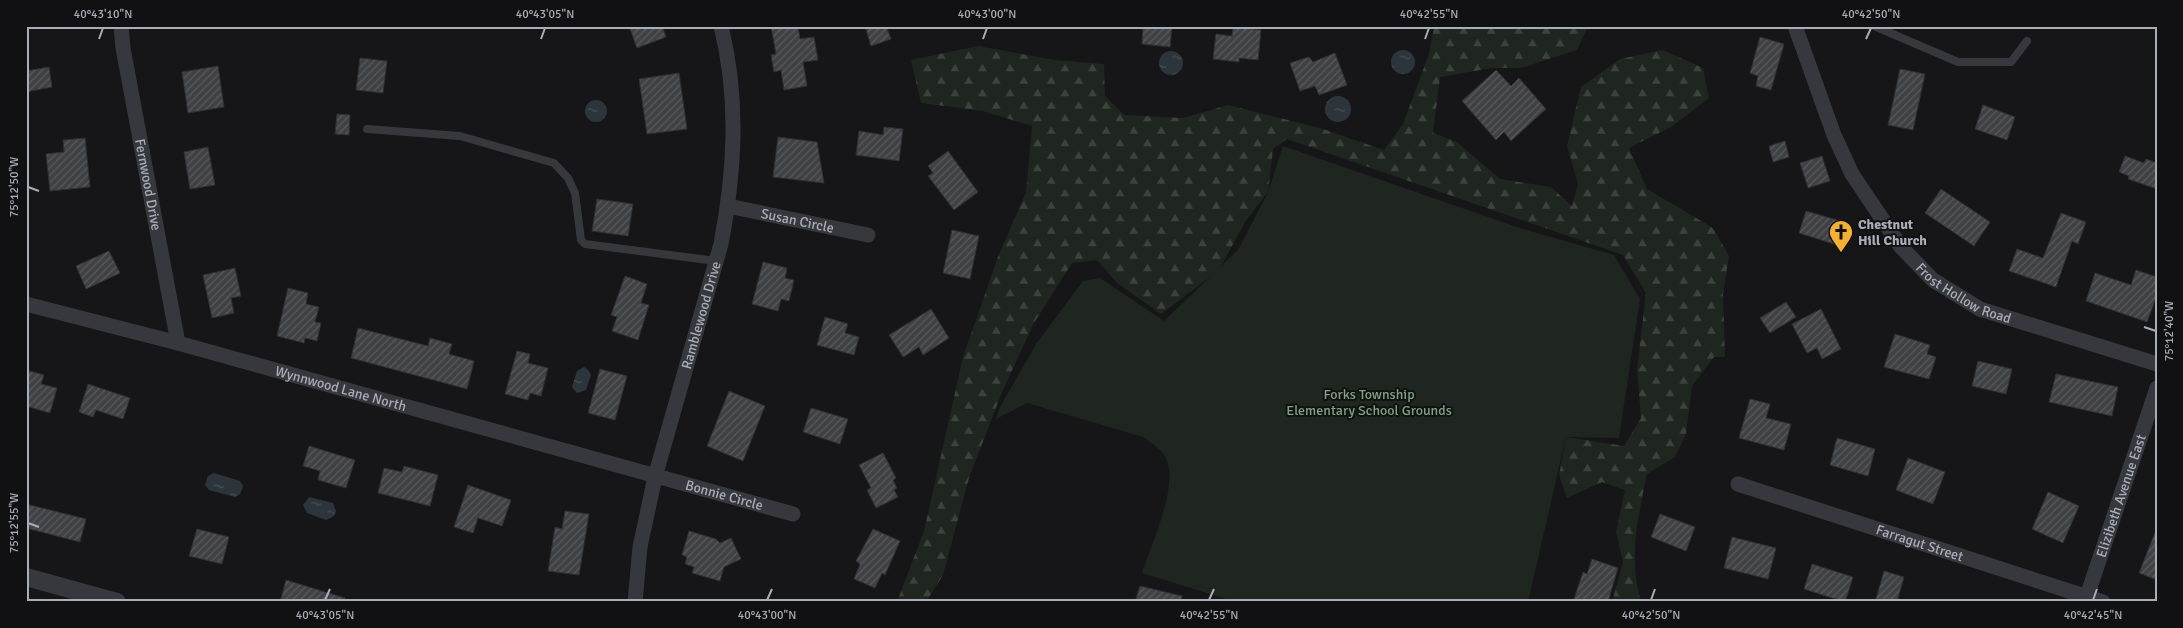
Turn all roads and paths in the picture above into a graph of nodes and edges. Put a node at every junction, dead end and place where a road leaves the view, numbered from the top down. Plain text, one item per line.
1 (121, 26) edge
2 (721, 26) edge
3 (1795, 26) edge
4 (1874, 26) edge
5 (2027, 41) dead end
6 (367, 129) dead end
7 (728, 206) junction
8 (868, 235) dead end
9 (716, 260) junction
10 (26, 304) edge
11 (178, 343) junction
12 (2157, 364) edge
13 (2157, 388) edge
14 (655, 477) junction
15 (1738, 484) dead end
16 (793, 514) dead end
17 (26, 578) edge
18 (2086, 599) edge
19 (116, 602) edge
20 (635, 602) edge
21 (2103, 602) edge

1 - 11 street, Fernwood Drive
2 - 7 street, Ramblewood Drive
3 - 12 street, Frost Hollow Road
4 - 5 lane
6 - 9 lane
7 - 8 street, Susan Circle
7 - 9 street, Ramblewood Drive
9 - 14 street, Ramblewood Drive
10 - 11 street, Wynnwood Lane North
11 - 14 street, Wynnwood Lane North
13 - 18 street, Elizibeth Avenue East
14 - 16 street, Bonnie Circle
14 - 20 street, Ramblewood Drive
15 - 18 street, Farragut Street
17 - 19 street
18 - 21 street, Farragut Street

